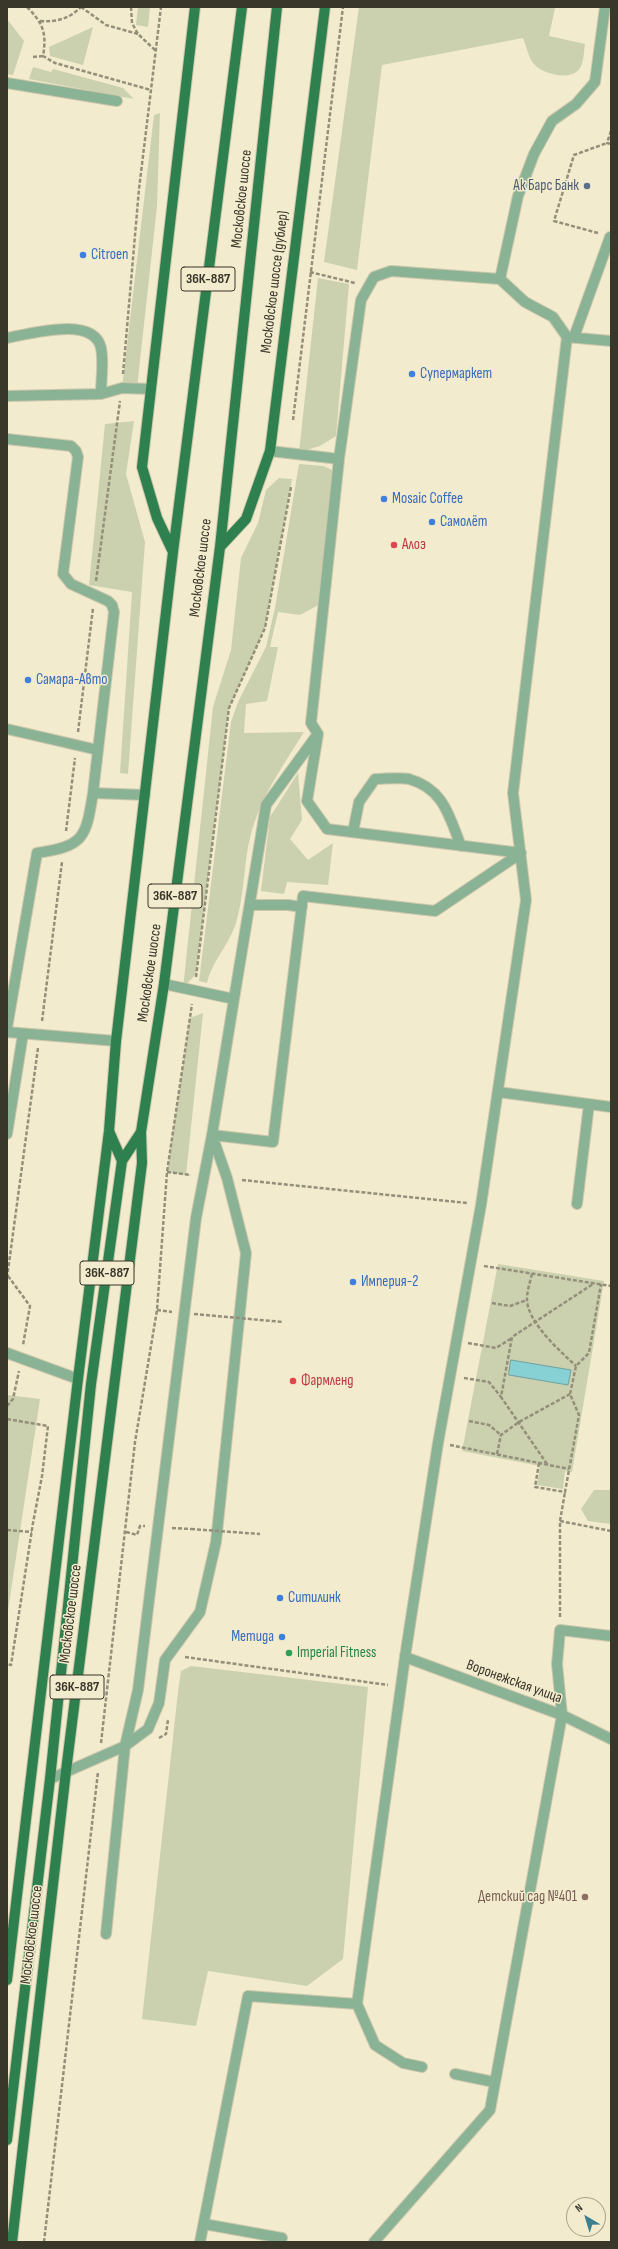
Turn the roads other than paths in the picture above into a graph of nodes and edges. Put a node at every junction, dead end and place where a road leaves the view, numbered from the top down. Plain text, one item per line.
1 (195, 7) edge
2 (242, 7) edge
3 (277, 7) edge
4 (325, 7) edge
5 (607, 8) edge
6 (7, 83) edge
7 (117, 101) dead end
8 (610, 237) edge
9 (500, 279) junction
10 (571, 337) junction
11 (7, 338) edge
12 (611, 341) edge
13 (150, 389) junction
14 (101, 394) junction
15 (7, 396) edge
16 (7, 440) edge
17 (270, 451) junction
18 (339, 459) junction
19 (220, 547) junction
20 (173, 552) junction
21 (7, 729) edge
22 (318, 734) junction
23 (98, 750) junction
24 (93, 794) junction
25 (145, 795) junction
26 (353, 832) junction
27 (461, 846) junction
28 (521, 853) junction
29 (250, 905) junction
30 (302, 907) junction
31 (164, 984) junction
32 (234, 999) junction
33 (7, 1028) edge
34 (7, 1032) edge
35 (23, 1034) junction
36 (116, 1041) junction
37 (498, 1092) junction
38 (589, 1104) junction
39 (611, 1107) edge
40 (110, 1131) junction
41 (141, 1132) junction
42 (7, 1134) edge
43 (212, 1134) junction
44 (122, 1161) junction
45 (577, 1204) dead end
46 (7, 1353) edge
47 (78, 1379) junction
48 (91, 1384) junction
49 (611, 1636) edge
50 (405, 1657) junction
51 (562, 1715) junction
52 (611, 1739) edge
53 (125, 1746) junction
54 (66, 1771) junction
55 (50, 1779) junction
56 (106, 1934) dead end
57 (7, 1980) edge
58 (357, 2004) junction
59 (422, 2067) dead end
60 (455, 2074) dead end
61 (494, 2082) junction
62 (7, 2140) edge
63 (204, 2224) junction
64 (282, 2238) dead end
65 (12, 2242) edge
66 (200, 2242) edge
67 (374, 2242) edge

1 - 13 main road
2 - 20 main road, Московское шоссе / 36К-887
3 - 19 main road, Московское шоссе / 36К-887
4 - 17 main road, Московское шоссе (дублер)
5 - 9 street
6 - 7 street
8 - 10 street
9 - 10 street
9 - 18 street
10 - 12 street
10 - 28 street
11 - 14 street
13 - 14 street
13 - 20 main road
14 - 15 street
16 - 23 street
17 - 18 street
17 - 19 main road, Московское шоссе (дублер)
18 - 22 street
19 - 31 main road, Московское шоссе / 36К-887
20 - 25 main road, Московское шоссе / 36К-887
21 - 23 street
22 - 26 street
22 - 29 street
23 - 24 street
24 - 25 street
24 - 33 street
25 - 36 main road, Московское шоссе / 36К-887
26 - 27 street
26 - 27 street
27 - 28 street
28 - 30 street
28 - 37 street
29 - 30 street
29 - 32 street
30 - 43 street
31 - 32 street
31 - 41 main road, Московское шоссе / 36К-887
32 - 43 street
34 - 35 street
35 - 36 street
35 - 42 street
36 - 40 main road, Московское шоссе / 36К-887
37 - 38 street
37 - 50 street
38 - 39 street
38 - 45 street
40 - 44 main road, Московское шоссе / 36К-887
40 - 47 main road, Московское шоссе / 36К-887
41 - 44 main road, Московское шоссе / 36К-887
41 - 54 main road, Московское шоссе / 36К-887
43 - 53 street
43 - 53 street
44 - 48 main road, Московское шоссе / 36К-887
46 - 47 street
47 - 48 main road
47 - 57 main road, Московское шоссе / 36К-887
48 - 55 main road, Московское шоссе / 36К-887
49 - 51 street
50 - 51 street, Воронежская улица
50 - 58 street
51 - 52 street, Воронежская улица
51 - 61 street
53 - 54 street
53 - 56 street
54 - 55 street
54 - 65 main road, Московское шоссе / 36К-887
55 - 62 main road, Московское шоссе / 36К-887
58 - 59 street
58 - 63 street
60 - 61 street
61 - 67 street
63 - 64 street
63 - 66 street

